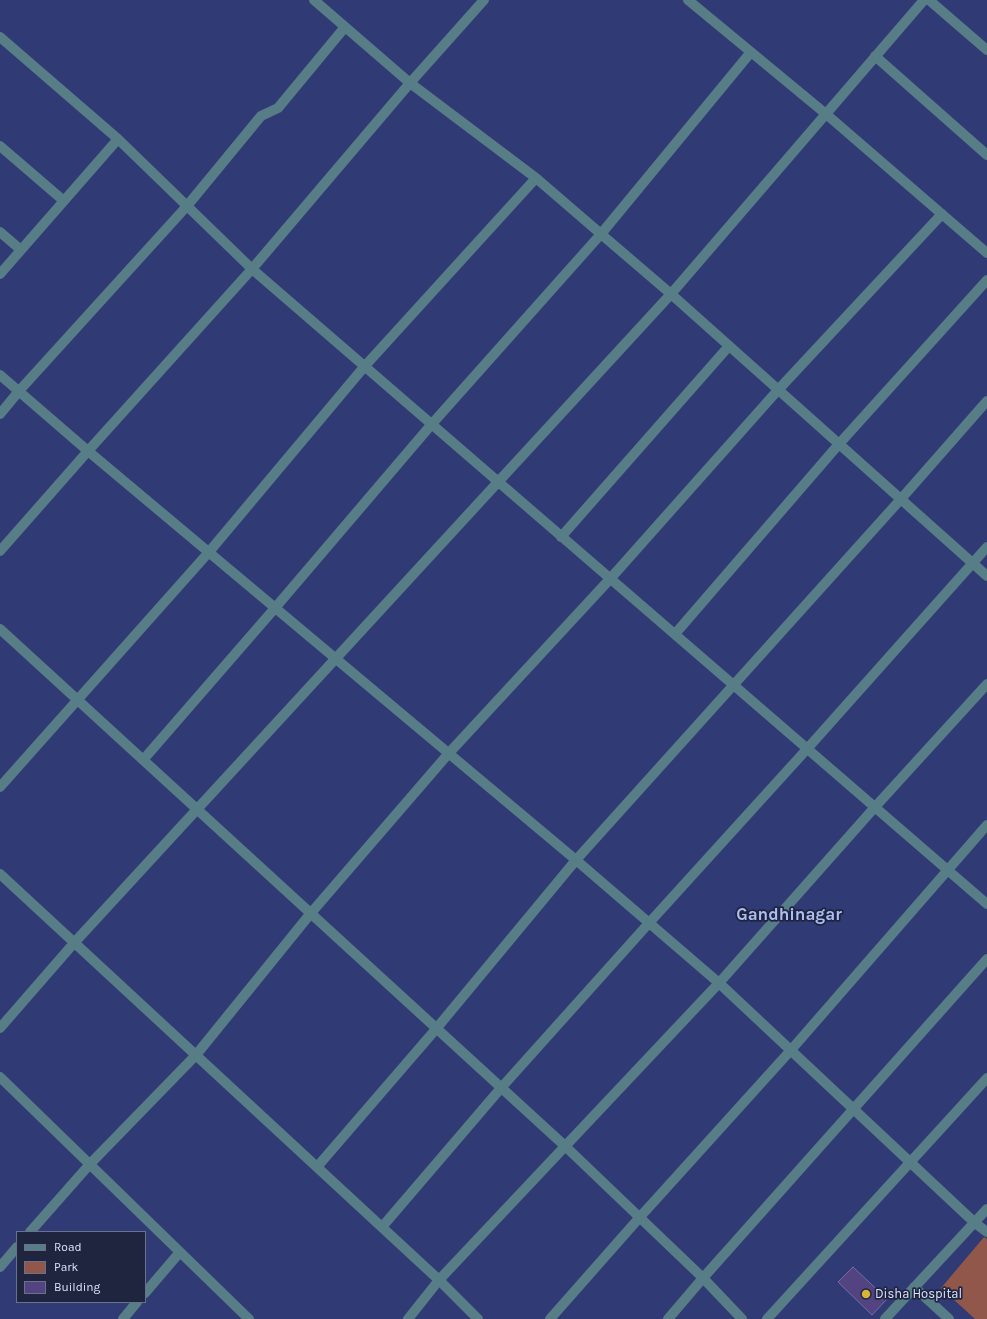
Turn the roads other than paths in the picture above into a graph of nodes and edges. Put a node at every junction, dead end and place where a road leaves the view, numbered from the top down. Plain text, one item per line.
1 (314, 0) edge
2 (484, 0) edge
3 (688, 0) edge
4 (924, 0) edge
5 (929, 0) edge
6 (345, 26) junction
7 (0, 37) edge
8 (987, 50) edge
9 (751, 52) junction
10 (875, 56) junction
11 (410, 83) junction
12 (826, 114) junction
13 (118, 138) junction
14 (0, 146) edge
15 (987, 155) edge
16 (536, 178) junction
17 (64, 201) junction
18 (187, 206) junction
19 (942, 214) junction
20 (0, 232) edge
21 (600, 234) junction
22 (21, 250) junction
23 (987, 253) edge
24 (252, 269) junction
25 (0, 274) edge
26 (987, 280) edge
27 (671, 294) junction
28 (729, 346) junction
29 (364, 367) junction
30 (0, 375) edge
31 (778, 390) junction
32 (19, 391) junction
33 (987, 401) edge
34 (0, 414) edge
35 (431, 425) junction
36 (839, 444) junction
37 (88, 451) junction
38 (498, 482) junction
39 (901, 499) junction
40 (561, 537) junction
41 (987, 547) edge
42 (0, 550) edge
43 (209, 552) junction
44 (973, 564) junction
45 (987, 576) edge
46 (610, 579) junction
47 (275, 608) junction
48 (0, 629) edge
49 (675, 634) junction
50 (336, 658) junction
51 (987, 684) edge
52 (733, 686) junction
53 (78, 700) junction
54 (807, 749) junction
55 (449, 753) junction
56 (143, 760) junction
57 (0, 787) edge
58 (875, 807) junction
59 (198, 810) junction
60 (987, 824) edge
61 (576, 860) junction
62 (947, 870) junction
63 (0, 874) edge
64 (987, 904) edge
65 (311, 913) junction
66 (649, 923) junction
67 (74, 943) junction
68 (987, 959) edge
69 (719, 983) junction
70 (0, 1028) edge
71 (436, 1029) junction
72 (791, 1050) junction
73 (196, 1056) junction
74 (987, 1078) edge
75 (1, 1079) edge
76 (501, 1088) junction
77 (853, 1109) junction
78 (565, 1146) junction
79 (910, 1162) junction
80 (90, 1164) junction
81 (317, 1167) junction
82 (987, 1209) edge
83 (640, 1217) junction
84 (975, 1223) junction
85 (382, 1227) junction
86 (31, 1231) edge
87 (987, 1232) edge
88 (16, 1248) edge
89 (180, 1252) junction
90 (0, 1267) edge
91 (703, 1278) junction
92 (439, 1280) junction
93 (914, 1287) junction
94 (146, 1292) edge
95 (136, 1303) edge
96 (122, 1319) edge
97 (249, 1319) edge
98 (408, 1319) edge
99 (478, 1319) edge
100 (550, 1319) edge
101 (668, 1319) edge
102 (742, 1319) edge
103 (767, 1319) edge
104 (885, 1319) edge
105 (949, 1319) edge

1 - 6 street
2 - 11 street
3 - 9 street
4 - 10 street
5 - 8 street
6 - 11 street
6 - 18 street
7 - 13 street
9 - 12 street
9 - 21 street
10 - 12 street
10 - 15 street
11 - 16 street
11 - 24 street
12 - 19 street
12 - 27 street
13 - 17 street
13 - 18 street
14 - 17 street
16 - 21 street
16 - 29 street
17 - 22 street
18 - 24 street
18 - 32 street
19 - 23 street
19 - 31 street
20 - 22 street
21 - 27 street
21 - 35 street
22 - 25 street
24 - 29 street
24 - 37 street
26 - 36 street
27 - 28 street
27 - 38 street
28 - 31 street
28 - 40 street
29 - 35 street
29 - 43 street
30 - 32 street
31 - 36 street
31 - 46 street
32 - 34 street
32 - 37 street
33 - 39 street
35 - 38 street
35 - 47 street
36 - 39 street
36 - 49 street
37 - 42 street
37 - 43 street
38 - 40 street
38 - 50 street
39 - 44 street
39 - 52 street
40 - 46 street
41 - 44 street
43 - 47 street
43 - 53 street
44 - 45 street
44 - 54 street
46 - 49 street
46 - 55 street
47 - 50 street
47 - 56 street
48 - 53 street
49 - 52 street
50 - 55 street
50 - 59 street
51 - 58 street
52 - 54 street
52 - 61 street
53 - 56 street
53 - 57 street
54 - 58 street
54 - 66 street
55 - 61 street
55 - 65 street
56 - 59 street
58 - 62 street
58 - 69 street
59 - 65 street
59 - 67 street
60 - 62 street
61 - 66 street
61 - 71 street
62 - 64 street
62 - 72 street
63 - 67 street
65 - 71 street
65 - 73 street
66 - 69 street
66 - 76 street
67 - 70 street
67 - 73 street
68 - 77 street
69 - 72 street
69 - 78 street
71 - 76 street
71 - 81 street
72 - 77 street
72 - 83 street
73 - 80 street
73 - 81 street
74 - 79 street
75 - 80 street
76 - 78 street
76 - 85 street
77 - 79 street
77 - 91 street
78 - 83 street
78 - 92 street
79 - 84 street
79 - 103 street
80 - 86 street
80 - 89 street
81 - 85 street
82 - 84 street
83 - 91 street
83 - 100 street
84 - 87 street
84 - 93 street
85 - 92 street
88 - 90 street
89 - 94 street
89 - 97 street
91 - 101 street
91 - 102 street
92 - 98 street
92 - 99 street
93 - 104 street
93 - 105 street
95 - 96 street

